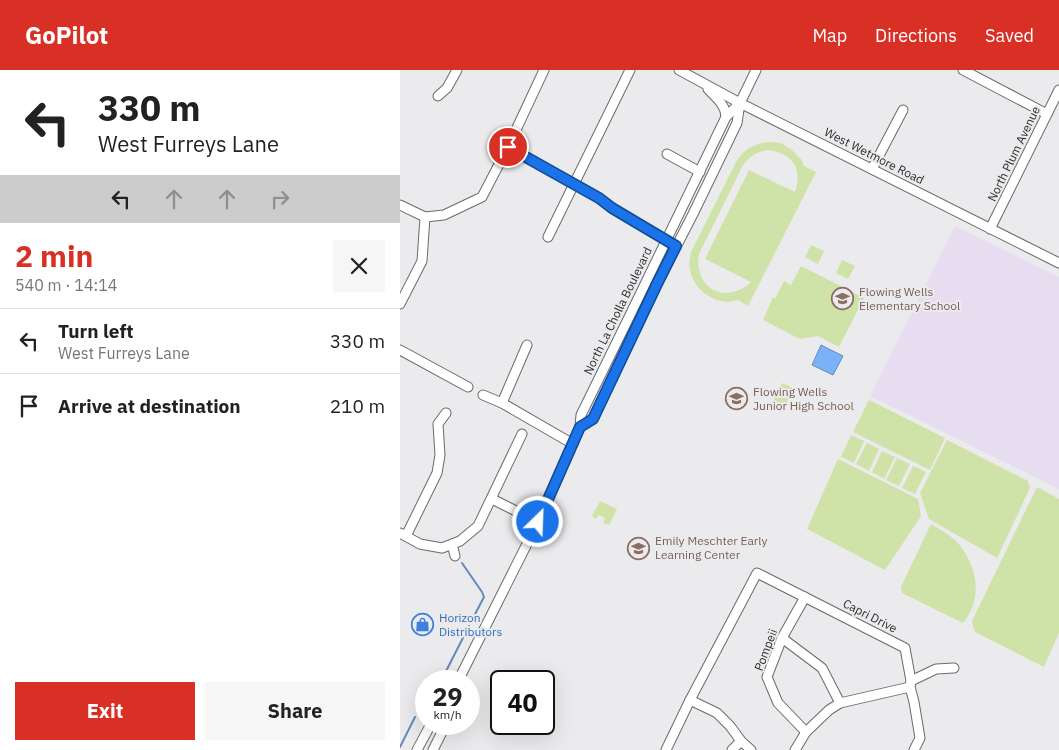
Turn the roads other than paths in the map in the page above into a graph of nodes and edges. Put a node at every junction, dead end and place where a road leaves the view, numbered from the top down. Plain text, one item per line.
1 (458, 70) edge
2 (544, 70) edge
3 (630, 70) edge
4 (679, 70) edge
5 (756, 70) edge
6 (963, 70) edge
7 (703, 83) junction
8 (1059, 90) edge
9 (438, 96) dead end
10 (740, 102) junction
11 (903, 110) dead end
12 (1047, 114) junction
13 (726, 117) junction
14 (508, 147) junction
15 (666, 154) dead end
16 (872, 169) junction
17 (700, 172) junction
18 (575, 183) junction
19 (400, 205) edge
20 (425, 217) junction
21 (990, 229) junction
22 (548, 237) dead end
23 (666, 240) junction
24 (676, 246) junction
25 (1059, 263) edge
26 (400, 304) edge
27 (526, 345) dead end
28 (400, 350) edge
29 (468, 388) dead end
30 (483, 395) dead end
31 (502, 403) junction
32 (446, 413) dead end
33 (580, 427) junction
34 (522, 434) dead end
35 (573, 444) junction
36 (492, 499) junction
37 (538, 522) junction
38 (403, 534) edge
39 (452, 544) junction
40 (455, 556) dead end
41 (805, 597) junction
42 (782, 638) junction
43 (954, 668) dead end
44 (464, 670) edge
45 (911, 684) junction
46 (690, 700) junction
47 (840, 703) junction
48 (806, 732) junction
49 (425, 735) edge
50 (440, 735) edge
51 (741, 741) junction
52 (417, 750) edge
53 (433, 750) edge
54 (666, 750) edge
55 (732, 750) edge
56 (751, 750) edge
57 (795, 750) edge
58 (914, 750) edge

1 - 9 street
2 - 14 street
3 - 18 street
4 - 7 street, West Wetmore Road
5 - 10 street, North La Cholla Boulevard
6 - 12 street
7 - 10 street, West Wetmore Road
7 - 13 street
8 - 12 street, North Plum Avenue
10 - 13 street, North La Cholla Boulevard
10 - 16 street, West Wetmore Road
10 - 24 street, North La Cholla Boulevard
11 - 16 street
12 - 21 street, North Plum Avenue
13 - 17 street, North La Cholla Boulevard
14 - 18 street
14 - 20 street
15 - 17 street
16 - 21 street, West Wetmore Road
17 - 23 street, North La Cholla Boulevard
18 - 22 street
18 - 23 street
19 - 20 street
20 - 26 street
21 - 25 street, West Wetmore Road
23 - 24 street
23 - 33 street, North La Cholla Boulevard
24 - 33 street, North La Cholla Boulevard
27 - 31 street
28 - 29 street
30 - 31 street
31 - 35 street
32 - 38 street
33 - 35 street, North La Cholla Boulevard
34 - 36 street
35 - 37 street, North La Cholla Boulevard
36 - 37 street
36 - 39 street
37 - 44 street, North La Cholla Boulevard
38 - 39 street
39 - 40 street
41 - 42 street, Pompeii
41 - 45 street, Capri Drive
41 - 46 street, Capri Drive
42 - 47 street
42 - 48 street, Pompeii
43 - 45 street
45 - 47 street
45 - 58 street, Capri Drive
46 - 51 street
46 - 54 street
47 - 48 street
48 - 57 street
49 - 52 street
50 - 53 street
51 - 55 street
51 - 56 street

